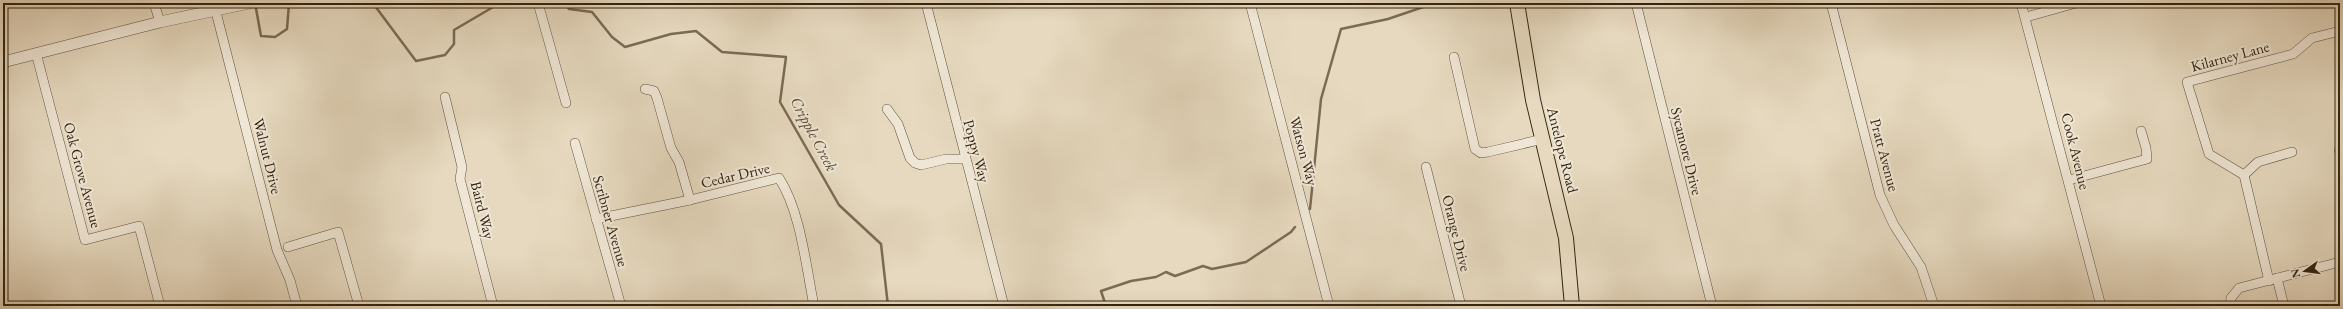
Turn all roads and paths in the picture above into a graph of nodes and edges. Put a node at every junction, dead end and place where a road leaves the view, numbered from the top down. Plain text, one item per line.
1 (154, 3) edge
2 (248, 3) edge
3 (538, 3) edge
4 (926, 3) edge
5 (1250, 3) edge
6 (1517, 3) edge
7 (1636, 3) edge
8 (1831, 3) edge
9 (2021, 3) edge
10 (2076, 3) edge
11 (216, 12) junction
12 (2026, 17) junction
13 (160, 22) junction
14 (2340, 31) edge
15 (36, 53) junction
16 (1454, 57) dead end
17 (3, 62) edge
18 (646, 88) dead end
19 (445, 97) dead end
20 (566, 103) dead end
21 (887, 109) dead end
22 (2141, 131) dead end
23 (1543, 139) junction
24 (575, 143) dead end
25 (2292, 152) dead end
26 (965, 159) junction
27 (1426, 167) dead end
28 (2244, 176) junction
29 (2069, 180) junction
30 (690, 200) junction
31 (596, 219) junction
32 (288, 247) dead end
33 (2340, 262) edge
34 (2273, 279) junction
35 (160, 306) edge
36 (297, 306) edge
37 (359, 306) edge
38 (493, 306) edge
39 (621, 306) edge
40 (814, 306) edge
41 (1004, 306) edge
42 (1329, 306) edge
43 (1461, 306) edge
44 (1572, 306) edge
45 (1712, 306) edge
46 (1934, 306) edge
47 (2101, 306) edge
48 (2230, 306) edge
49 (2284, 306) edge

1 - 13 street
2 - 11 street
3 - 20 street
4 - 26 street, Poppy Way
5 - 42 street, Watson Way
6 - 23 main road, Antelope Road
7 - 45 street, Sycamore Drive
8 - 46 street, Pratt Avenue
9 - 12 street, Cook Avenue
10 - 12 street
11 - 13 street
11 - 36 street, Walnut Drive
12 - 29 street, Cook Avenue
13 - 15 street
14 - 28 street, Kilarney Lane
15 - 17 street
15 - 35 street, Oak Grove Avenue
16 - 23 street
18 - 30 street, Cedar Drive
19 - 38 street, Baird Way
21 - 26 street
22 - 29 street
23 - 44 main road, Antelope Road
24 - 31 street, Scribner Avenue
25 - 28 street
26 - 41 street, Poppy Way
27 - 43 street, Orange Drive
28 - 34 street
29 - 47 street, Cook Avenue
30 - 31 street
30 - 40 street, Cedar Drive
31 - 39 street, Scribner Avenue
32 - 37 street
33 - 34 street
34 - 48 street
34 - 49 street

